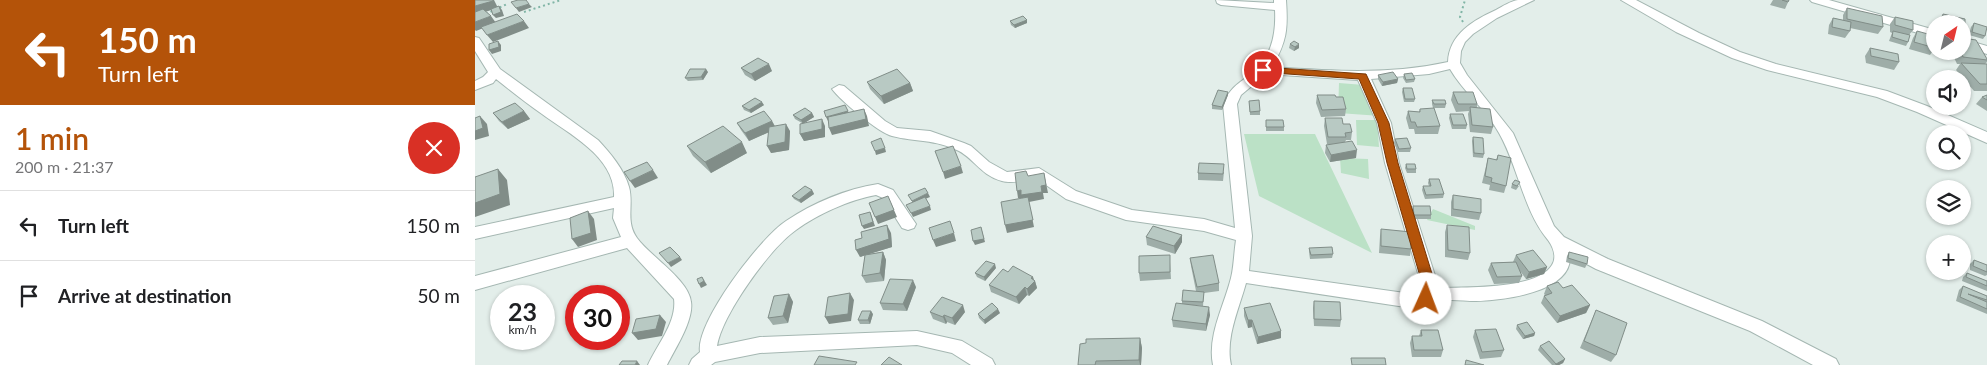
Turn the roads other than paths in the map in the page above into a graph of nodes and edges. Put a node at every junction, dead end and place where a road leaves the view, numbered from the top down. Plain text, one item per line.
1 (1528, 0) edge
2 (1627, 0) edge
3 (1816, 0) edge
4 (1221, 1) edge
5 (1279, 3) edge
6 (1926, 31) edge
7 (475, 40) edge
8 (1971, 45) edge
9 (1987, 50) edge
10 (1454, 64) junction
11 (1263, 70) junction
12 (495, 72) junction
13 (1363, 76) junction
14 (475, 86) edge
15 (839, 89) dead end
16 (1987, 138) edge
17 (622, 201) junction
18 (908, 224) dead end
19 (475, 232) edge
20 (1244, 236) junction
21 (630, 241) junction
22 (1558, 241) junction
23 (1240, 276) junction
24 (475, 283) edge
25 (1430, 295) junction
26 (704, 360) edge
27 (657, 365) edge
28 (986, 365) edge
29 (1222, 365) edge
30 (1830, 365) edge

1 - 10 street
2 - 16 street
3 - 6 street
4 - 5 street
5 - 11 street
7 - 12 street
8 - 9 street
10 - 13 street
10 - 22 street
11 - 13 street
11 - 20 street
12 - 14 street
12 - 17 street
13 - 25 street
15 - 20 street
17 - 19 street
17 - 21 street
18 - 26 street
20 - 23 street
21 - 24 street
21 - 27 street
22 - 25 street
22 - 30 street
23 - 25 street
23 - 29 street
26 - 28 street

